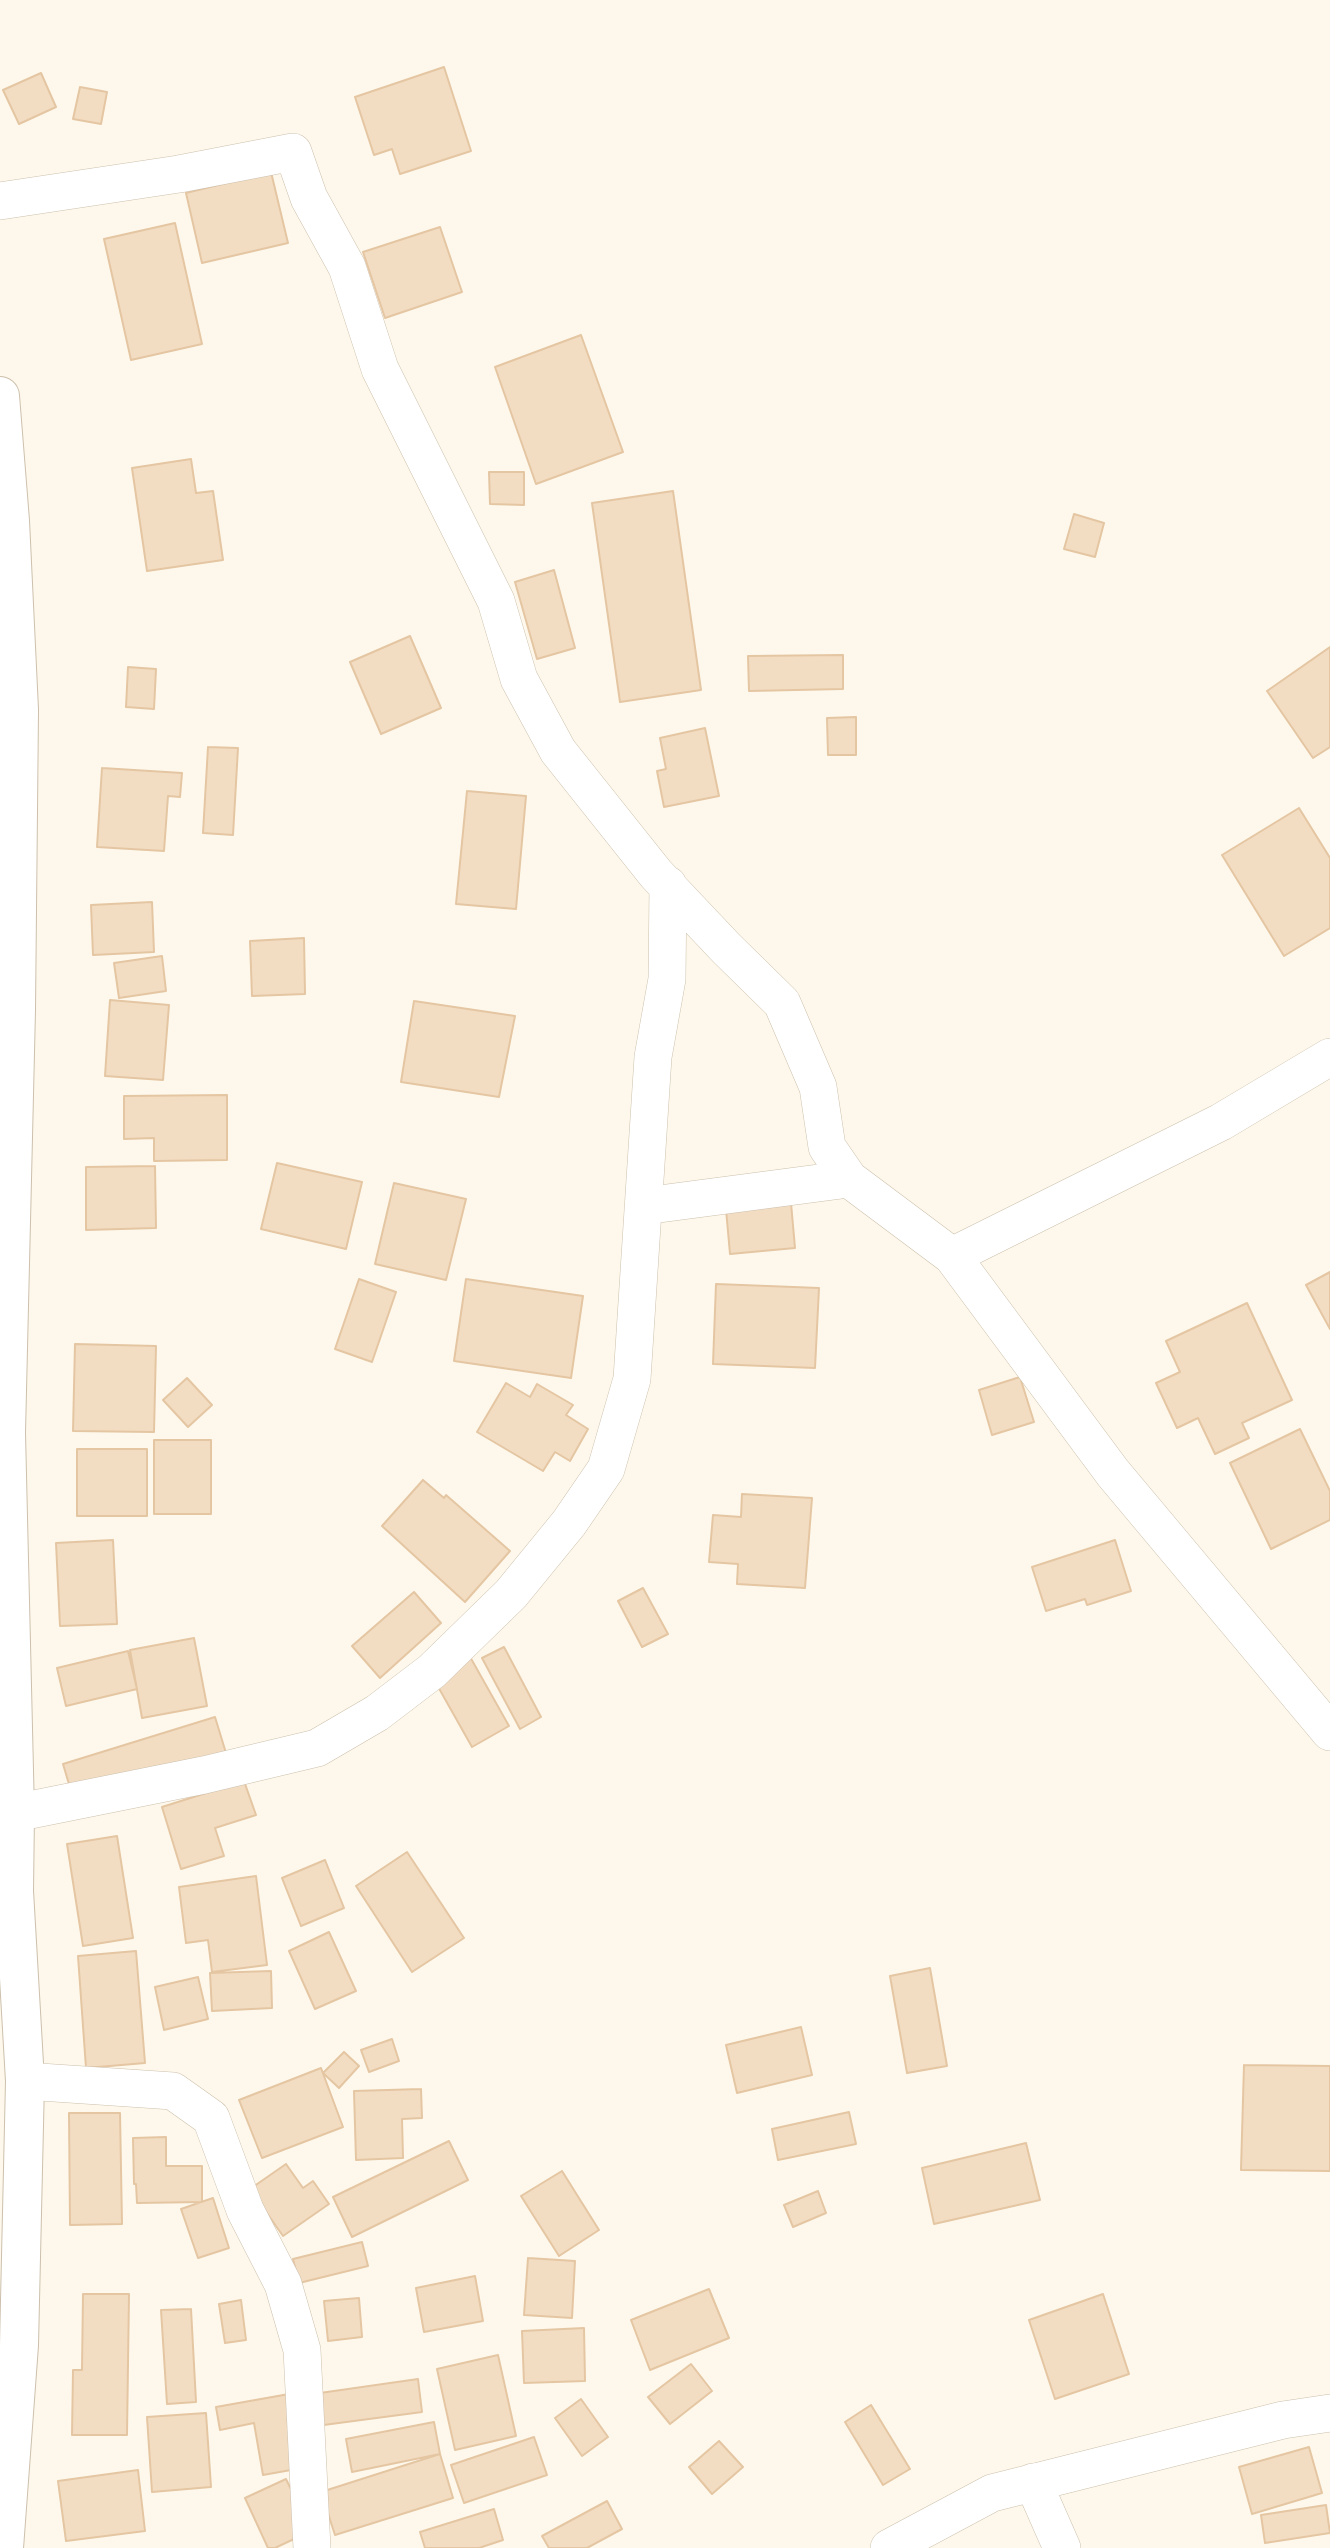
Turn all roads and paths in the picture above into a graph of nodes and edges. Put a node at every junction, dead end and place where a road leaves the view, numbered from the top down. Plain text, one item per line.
1 (0, 201) edge
2 (0, 396) edge
3 (668, 885) junction
4 (1330, 1058) edge
5 (849, 1179) junction
6 (644, 1206) junction
7 (953, 1256) junction
8 (1330, 1732) edge
9 (15, 1813) junction
10 (25, 2081) junction
11 (1330, 2413) edge
12 (1033, 2482) junction
13 (4, 2548) edge
14 (312, 2548) edge
15 (889, 2548) edge
16 (1062, 2548) edge

1 - 3 street
2 - 9 street
3 - 5 street
3 - 6 street
4 - 7 street
5 - 6 street
5 - 7 street
6 - 9 street
7 - 8 street
9 - 10 street
10 - 13 street
10 - 14 street
11 - 12 street
12 - 15 street
12 - 16 street

